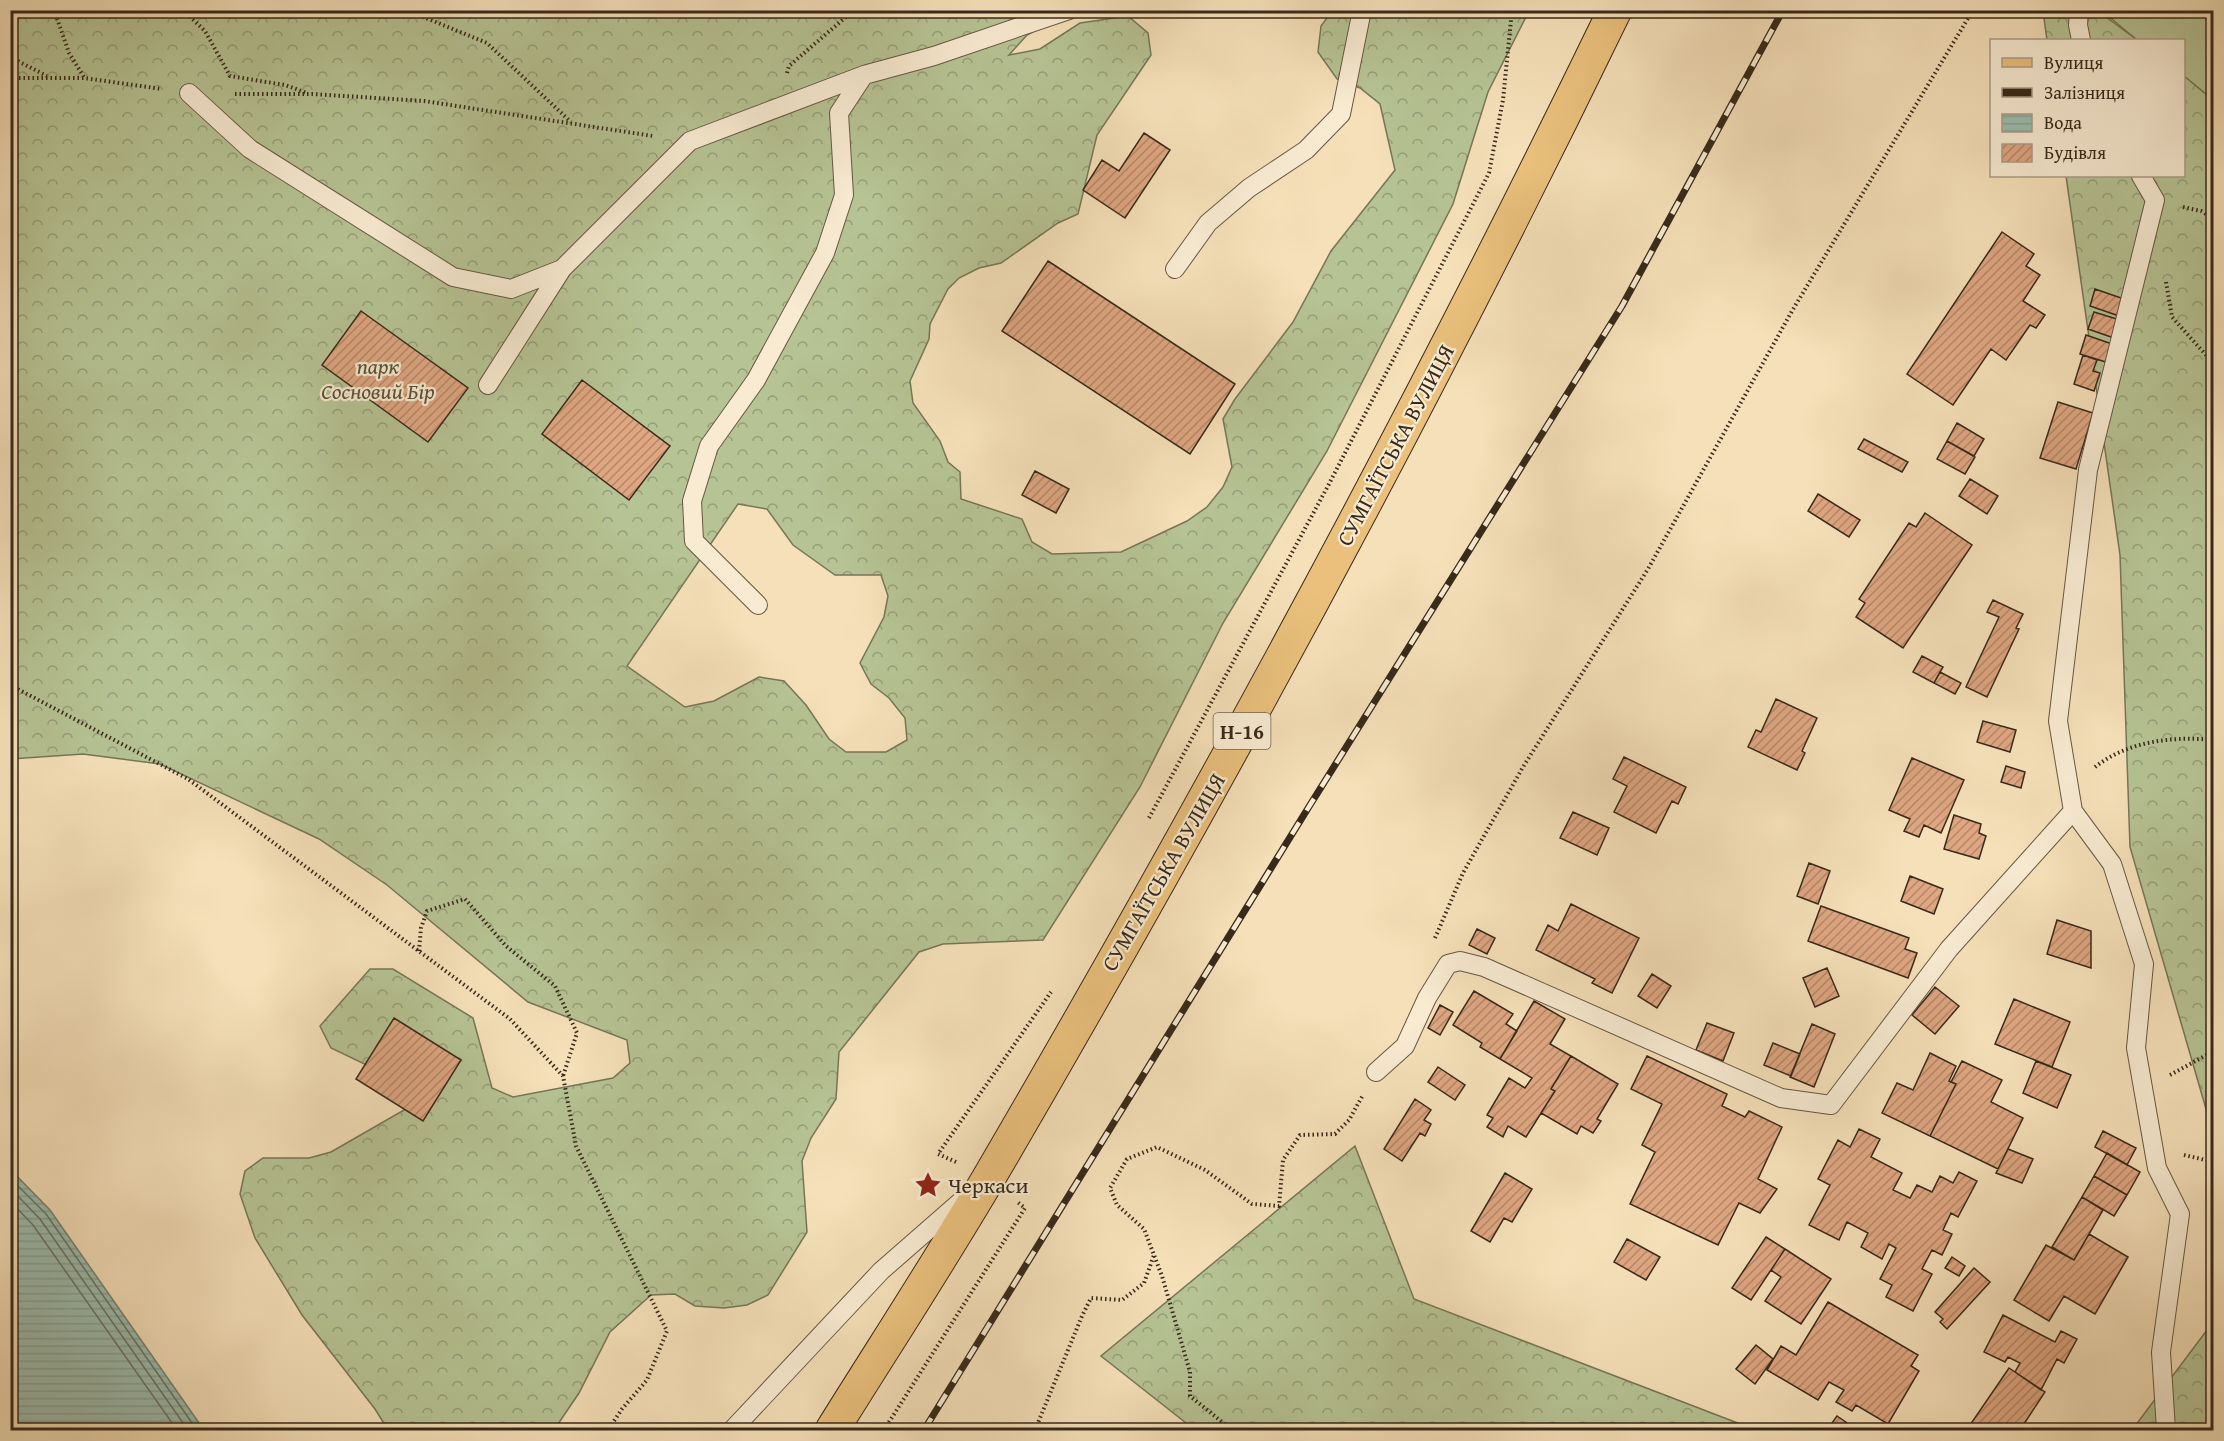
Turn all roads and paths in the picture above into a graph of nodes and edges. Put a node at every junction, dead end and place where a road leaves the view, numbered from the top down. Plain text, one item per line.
1 (54, 10) edge
2 (183, 10) edge
3 (401, 10) edge
4 (854, 10) edge
5 (1069, 10) edge
6 (1362, 10) edge
7 (1512, 10) edge
8 (1616, 10) edge
9 (1973, 10) edge
10 (2079, 10) edge
11 (2081, 39) edge
12 (10, 57) edge
13 (864, 75) junction
14 (49, 77) junction
15 (10, 78) edge
16 (84, 78) junction
17 (189, 93) junction
18 (312, 94) junction
19 (1503, 100) dead end
20 (777, 108) junction
21 (571, 122) junction
22 (690, 141) junction
23 (2142, 177) edge
24 (562, 269) junction
25 (1175, 269) dead end
26 (2165, 270) dead end
27 (2214, 364) edge
28 (488, 385) dead end
29 (758, 606) dead end
30 (10, 685) edge
31 (2214, 741) edge
32 (2073, 811) junction
33 (1432, 943) dead end
34 (418, 951) junction
35 (2214, 1051) edge
36 (1376, 1072) joint
37 (563, 1076) junction
38 (2143, 1088) junction
39 (989, 1176) junction
40 (1154, 1254) junction
41 (608, 1431) edge
42 (732, 1431) edge
43 (832, 1431) edge
44 (1035, 1431) edge
45 (1232, 1431) edge
46 (2166, 1431) edge

1 - 16 path
2 - 18 path
3 - 21 path
4 - 20 path
5 - 13 lane
6 - 25 lane
7 - 19 path
8 - 39 main road, СУМГАЇТСЬКА ВУЛИЦЯ / Н-16
9 - 33 path
10 - 11 lane
12 - 14 path
13 - 20 lane
13 - 29 lane
14 - 15 path
14 - 16 path
16 - 17 path
17 - 18 path
17 - 24 lane
18 - 21 path
20 - 22 lane
21 - 22 path
22 - 24 lane
23 - 32 lane
24 - 28 lane
26 - 27 path
30 - 34 path
31 - 32 path
32 - 36 lane
32 - 38 lane
34 - 37 path
34 - 37 path
35 - 38 path
36 - 40 path
37 - 41 path
38 - 46 lane
39 - 42 lane
39 - 43 main road, СУМГАЇТСЬКА ВУЛИЦЯ / Н-16
40 - 44 path
40 - 45 path

